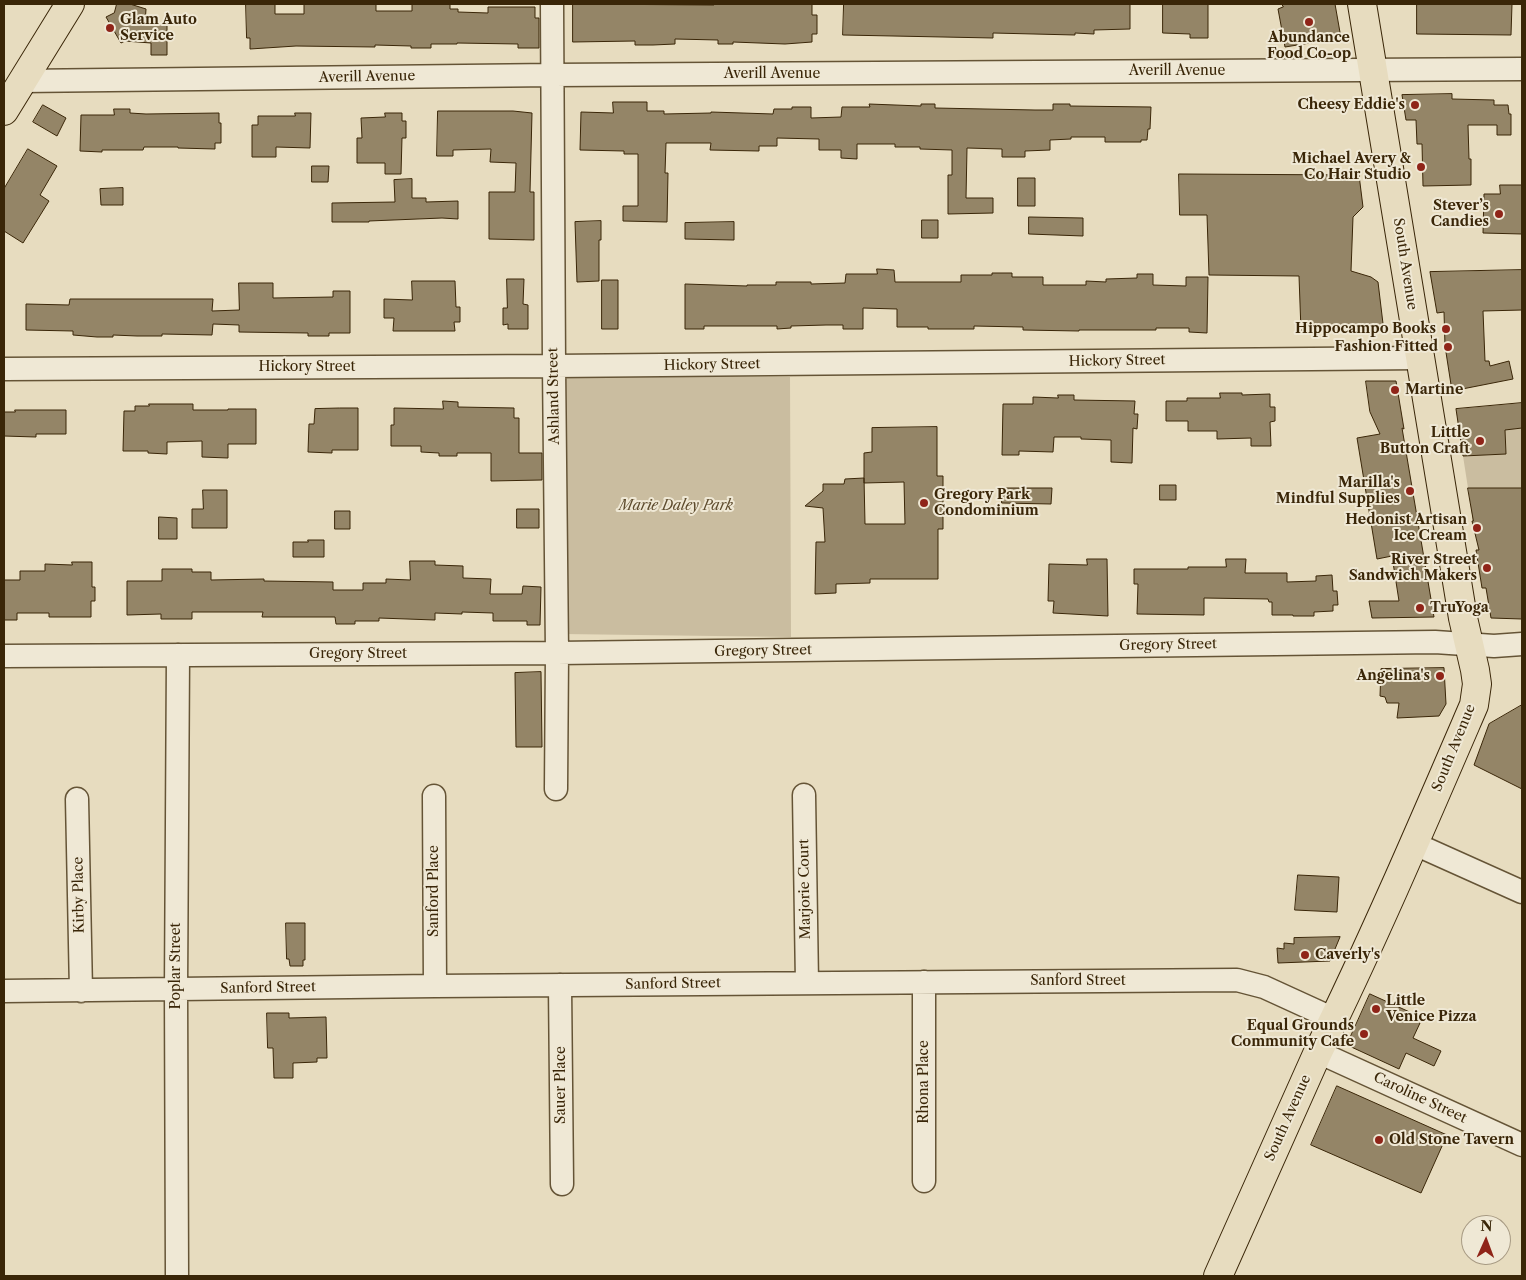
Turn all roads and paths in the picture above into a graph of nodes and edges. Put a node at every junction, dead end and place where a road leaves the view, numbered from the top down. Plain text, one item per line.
1 (70, 4) edge
2 (552, 4) edge
3 (1362, 4) edge
4 (1522, 69) edge
5 (1373, 70) junction
6 (553, 75) junction
7 (21, 81) junction
8 (4, 110) edge
9 (1420, 358) junction
10 (554, 366) junction
11 (4, 368) edge
12 (1468, 644) junction
13 (1522, 644) edge
14 (557, 653) junction
15 (178, 655) junction
16 (4, 656) edge
17 (556, 789) dead end
18 (804, 795) dead end
19 (434, 796) dead end
20 (77, 799) dead end
21 (1414, 844) junction
22 (1522, 892) edge
23 (924, 982) junction
24 (807, 983) junction
25 (560, 985) junction
26 (435, 986) junction
27 (176, 989) junction
28 (4, 991) edge
29 (81, 991) junction
30 (1334, 1019) junction
31 (1318, 1052) junction
32 (1522, 1145) edge
33 (924, 1181) dead end
34 (562, 1184) dead end
35 (177, 1276) edge
36 (1218, 1276) edge

1 - 7 main road
2 - 6 street, Ashland Street
3 - 5 main road, South Avenue
4 - 5 street, Averill Avenue
5 - 6 street, Averill Avenue
5 - 9 main road, South Avenue
6 - 7 street, Averill Avenue
6 - 10 street, Ashland Street
7 - 8 main road
9 - 10 street, Hickory Street
9 - 12 main road, South Avenue
10 - 11 street, Hickory Street
10 - 14 street, Ashland Street
12 - 13 street, Gregory Street
12 - 14 street, Gregory Street
12 - 21 main road, South Avenue
14 - 15 street, Gregory Street
14 - 17 street, Ashland Street
15 - 16 street, Gregory Street
15 - 27 street, Poplar Street
18 - 24 street, Marjorie Court
19 - 26 street, Sanford Place
20 - 29 street, Kirby Place
21 - 22 street
21 - 30 main road, South Avenue
23 - 24 street, Sanford Street
23 - 30 street, Sanford Street
23 - 33 street, Rhona Place
24 - 25 street, Sanford Street
25 - 26 street, Sanford Street
25 - 34 street, Sauer Place
26 - 27 street, Sanford Street
27 - 29 street, Sanford Street
27 - 35 street, Poplar Street
28 - 29 street, Sanford Street
30 - 31 main road, South Avenue
31 - 32 street, Caroline Street
31 - 36 main road, South Avenue

